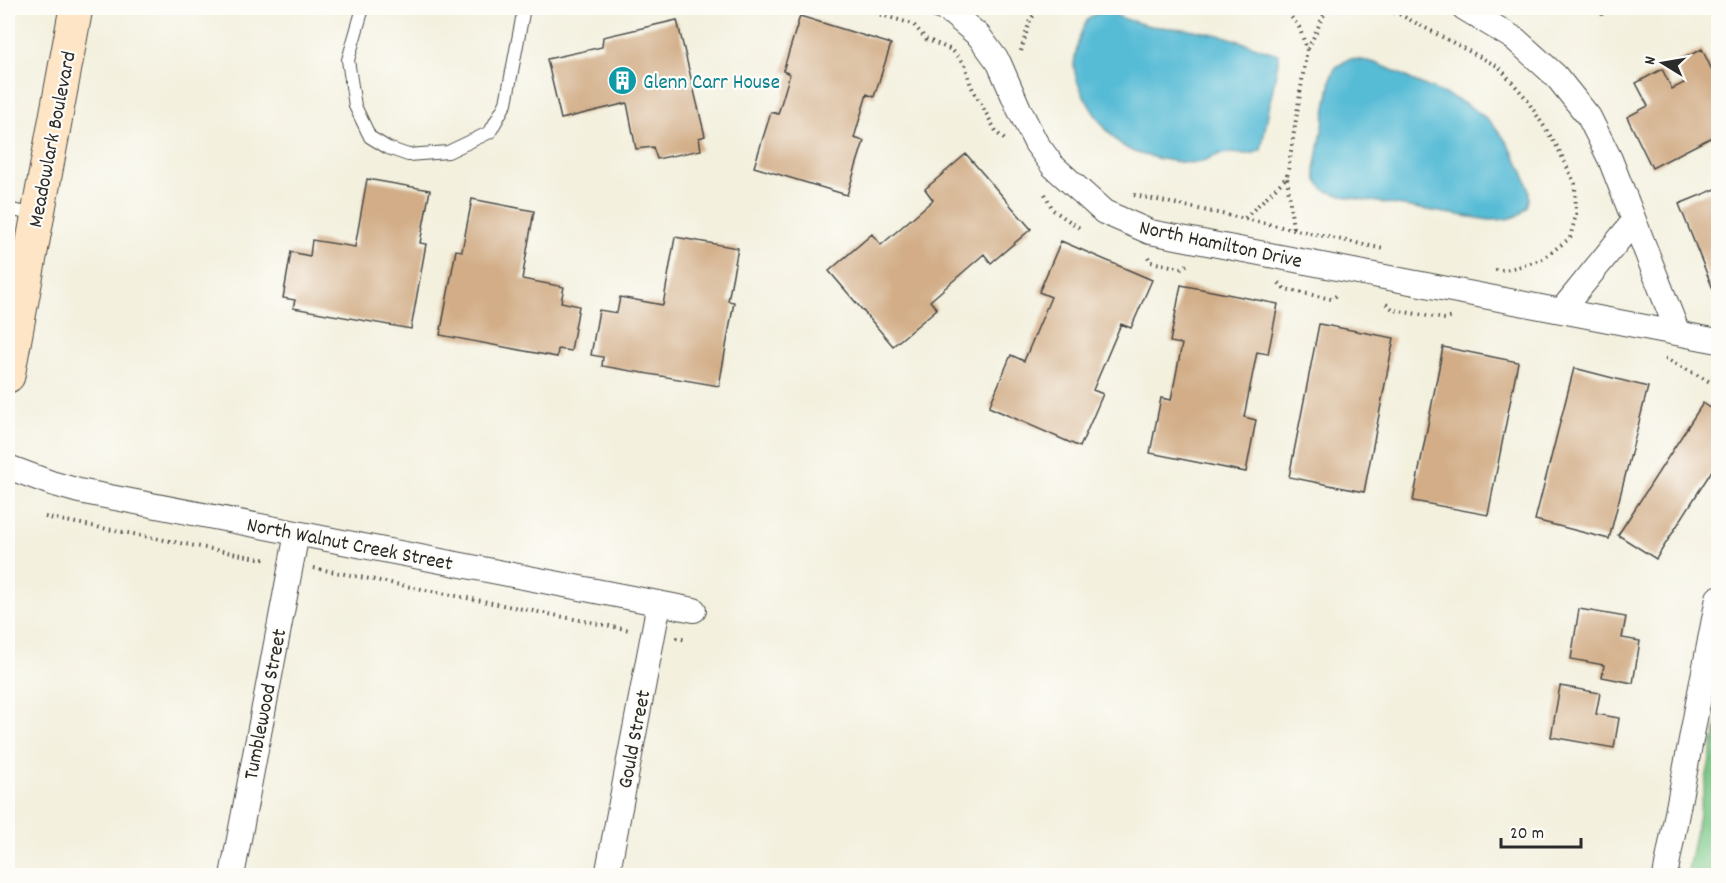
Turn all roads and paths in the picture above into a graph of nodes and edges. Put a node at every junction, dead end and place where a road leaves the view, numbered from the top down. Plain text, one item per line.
1 (76, 8) edge
2 (363, 8) edge
3 (524, 8) edge
4 (945, 8) edge
5 (1039, 8) edge
6 (1284, 8) edge
7 (1327, 8) edge
8 (1364, 8) edge
9 (1464, 8) edge
10 (1307, 49) junction
11 (1020, 56) dead end
12 (1287, 177) junction
13 (1129, 194) dead end
14 (22, 212) edge
15 (1244, 219) junction
16 (1634, 221) junction
17 (1293, 229) junction
18 (1394, 251) dead end
19 (1483, 270) dead end
20 (1561, 310) junction
21 (1678, 333) junction
22 (1719, 342) edge
23 (8, 376) edge
24 (8, 467) edge
25 (45, 517) dead end
26 (297, 533) junction
27 (291, 564) junction
28 (1719, 598) edge
29 (659, 603) junction
30 (694, 610) dead end
31 (653, 634) junction
32 (687, 640) dead end
33 (232, 876) edge
34 (607, 876) edge
35 (1665, 876) edge

1 - 14 street, Meadowlark Boulevard
2 - 3 lane
4 - 20 street, North Hamilton Drive
5 - 11 path
6 - 10 path
7 - 10 path
8 - 19 path
9 - 16 street
10 - 12 path
12 - 15 path
12 - 17 path
13 - 15 path
14 - 23 street, Meadowlark Boulevard
15 - 17 path
16 - 20 street
16 - 21 street
17 - 18 path
20 - 21 street, North Hamilton Drive
21 - 22 street, North Hamilton Drive
24 - 26 street, North Walnut Creek Street
25 - 27 path
26 - 27 street, Tumblewood Street
26 - 29 street, North Walnut Creek Street
27 - 31 path
27 - 33 street, Tumblewood Street
28 - 35 street
29 - 30 street, North Walnut Creek Street
29 - 31 street, Gould Street
31 - 32 path
31 - 34 street, Gould Street

